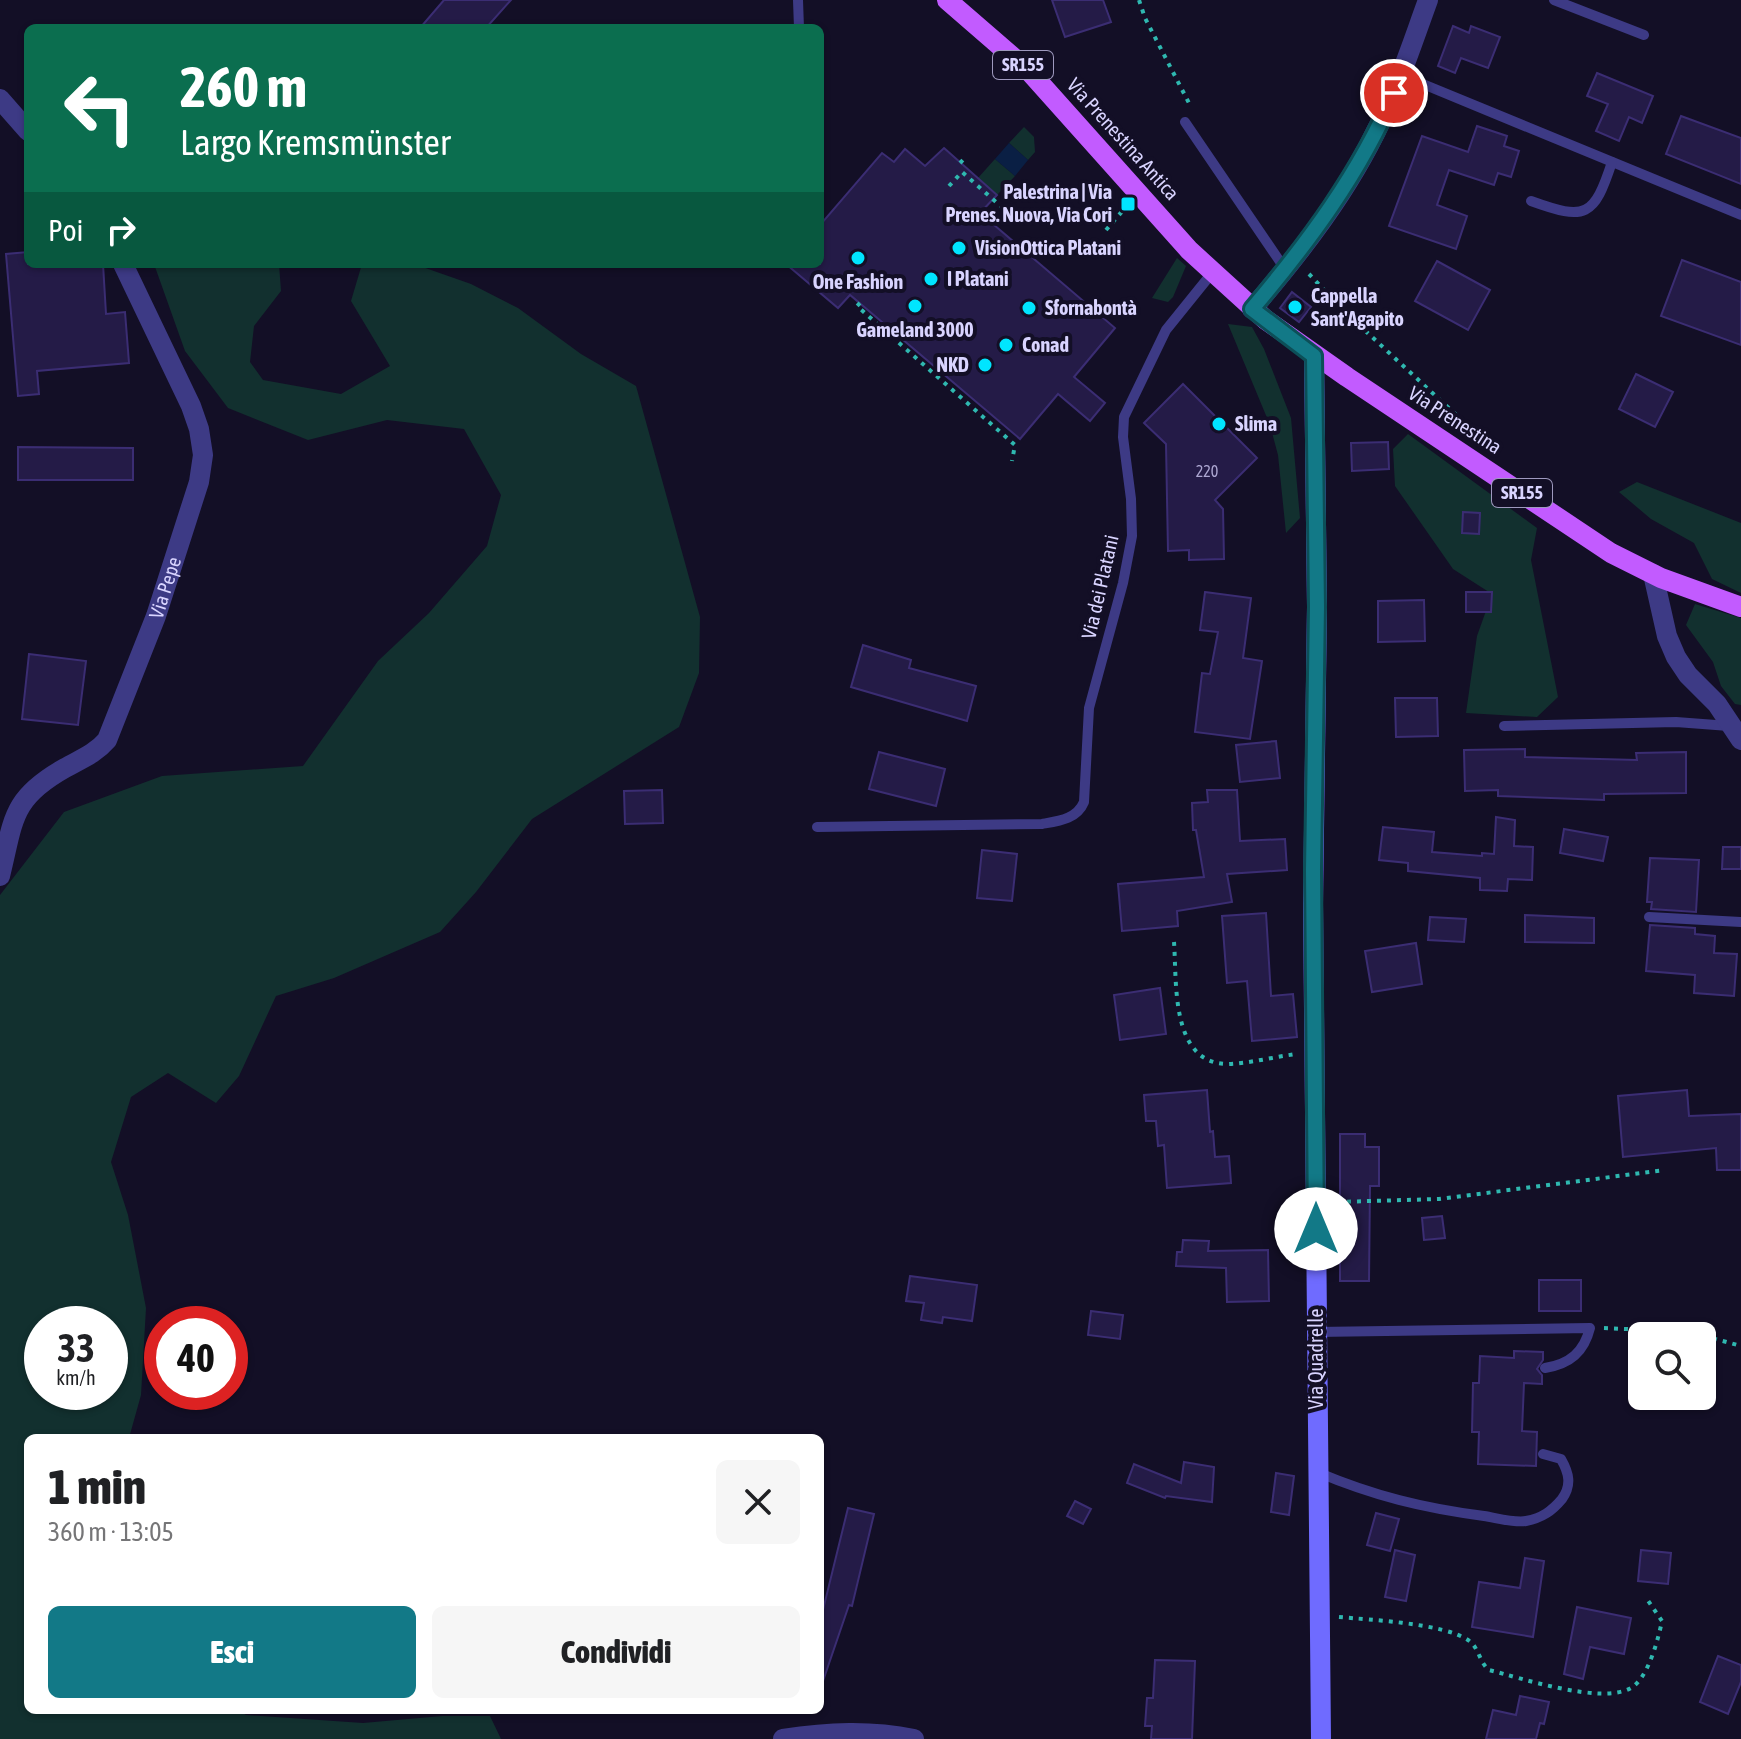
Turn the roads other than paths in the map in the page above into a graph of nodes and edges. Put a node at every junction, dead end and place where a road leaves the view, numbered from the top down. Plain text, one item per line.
1 (798, 0) edge
2 (947, 0) edge
3 (1428, 0) edge
4 (1554, 0) edge
5 (799, 24) edge
6 (1644, 35) dead end
7 (1401, 75) junction
8 (0, 99) edge
9 (1185, 122) dead end
10 (24, 126) edge
11 (1612, 162) junction
12 (1531, 201) dead end
13 (1741, 215) edge
14 (1291, 265) junction
15 (125, 268) edge
16 (1212, 273) junction
17 (1252, 309) junction
18 (1314, 356) junction
19 (1653, 574) junction
20 (1741, 607) edge
21 (1504, 726) dead end
22 (1736, 733) edge
23 (817, 827) dead end
24 (0, 876) edge
25 (1649, 917) dead end
26 (1741, 922) edge
27 (1316, 1332) junction
28 (1545, 1368) dead end
29 (1543, 1454) dead end
30 (1317, 1472) junction
31 (783, 1739) edge
32 (914, 1739) edge
33 (1321, 1739) edge

1 - 5 lane
2 - 16 main road, Via Prenestina Antica / SR155
3 - 7 street
4 - 6 lane
7 - 11 lane
7 - 14 street
8 - 10 street
9 - 14 lane
11 - 12 lane
11 - 13 lane
14 - 17 street
15 - 24 street, Via Pepe
16 - 17 main road, SR155
16 - 23 lane, Via dei Platani
17 - 18 main road, SR155
18 - 19 main road, Via Prenestina / SR155
18 - 27 street, Via Quadrelle
19 - 20 main road, Via Prenestina / SR155
19 - 22 street
21 - 22 lane
25 - 26 lane
27 - 28 lane
27 - 30 street, Via Quadrelle
29 - 30 lane
30 - 33 street, Via Quadrelle
31 - 32 street

